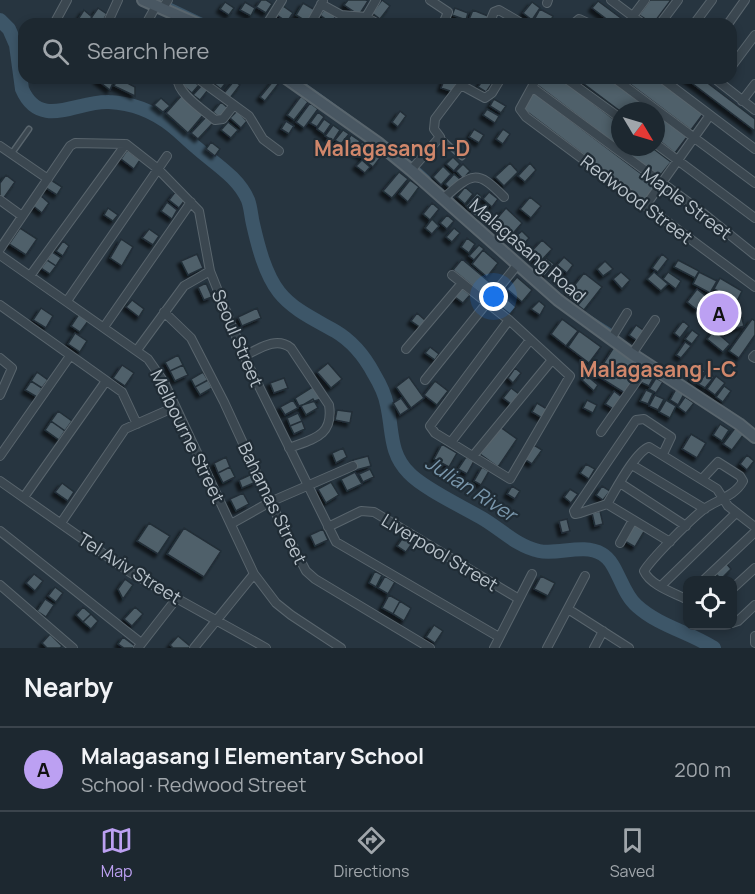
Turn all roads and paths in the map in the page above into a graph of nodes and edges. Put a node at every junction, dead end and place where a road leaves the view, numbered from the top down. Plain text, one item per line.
1 (67, 0) edge
2 (118, 0) edge
3 (143, 0) edge
4 (282, 0) edge
5 (376, 0) edge
6 (430, 0) edge
7 (611, 0) edge
8 (645, 0) edge
9 (678, 0) edge
10 (712, 0) edge
11 (745, 0) edge
12 (322, 2) edge
13 (162, 5) edge
14 (633, 16) junction
15 (366, 17) joint
16 (57, 18) edge
17 (110, 18) edge
18 (151, 18) edge
19 (171, 18) edge
20 (271, 18) edge
21 (314, 18) edge
22 (446, 18) edge
23 (492, 18) edge
24 (513, 18) edge
25 (636, 18) edge
26 (664, 18) edge
27 (698, 18) edge
28 (732, 18) edge
29 (755, 35) edge
30 (737, 59) edge
31 (178, 84) edge
32 (205, 84) edge
33 (294, 84) edge
34 (462, 84) edge
35 (467, 84) edge
36 (497, 84) edge
37 (534, 84) edge
38 (573, 84) edge
39 (622, 84) edge
40 (669, 84) edge
41 (724, 84) edge
42 (755, 84) edge
43 (532, 87) junction
44 (742, 100) junction
45 (234, 105) junction
46 (755, 110) edge
47 (611, 111) edge
48 (710, 115) junction
49 (29, 129) dead end
50 (440, 137) junction
51 (694, 138) junction
52 (126, 144) junction
53 (0, 146) edge
54 (755, 149) edge
55 (279, 151) dead end
56 (665, 151) edge
57 (12, 154) junction
58 (167, 156) dead end
59 (462, 158) dead end
60 (678, 160) junction
61 (158, 169) junction
62 (411, 170) junction
63 (48, 180) junction
64 (662, 183) junction
65 (755, 183) edge
66 (504, 196) dead end
67 (444, 198) junction
68 (0, 200) edge
69 (191, 202) junction
70 (646, 205) junction
71 (22, 216) junction
72 (755, 218) edge
73 (0, 249) edge
74 (0, 255) edge
75 (755, 255) edge
76 (518, 264) junction
77 (210, 272) junction
78 (452, 275) dead end
79 (30, 276) junction
80 (462, 283) junction
81 (755, 287) edge
82 (67, 301) junction
83 (486, 302) junction
84 (0, 305) edge
85 (164, 312) junction
86 (627, 313) dead end
87 (509, 320) junction
88 (655, 320) dead end
89 (104, 327) junction
90 (530, 339) junction
91 (610, 339) junction
92 (406, 349) dead end
93 (137, 350) junction
94 (632, 354) junction
95 (70, 356) junction
96 (244, 356) junction
97 (0, 358) edge
98 (552, 360) junction
99 (648, 365) junction
100 (425, 380) dead end
101 (106, 381) junction
102 (0, 394) edge
103 (175, 407) junction
104 (137, 424) junction
105 (601, 432) dead end
106 (755, 437) edge
107 (451, 442) junction
108 (289, 448) junction
109 (663, 454) junction
110 (0, 456) edge
111 (473, 456) junction
112 (632, 465) junction
113 (353, 466) dead end
114 (702, 479) junction
115 (0, 481) edge
116 (620, 483) junction
117 (307, 486) junction
118 (24, 497) junction
119 (724, 499) junction
120 (270, 502) junction
121 (607, 504) junction
122 (705, 509) junction
123 (736, 513) junction
124 (633, 520) junction
125 (61, 523) junction
126 (231, 524) junction
127 (686, 526) junction
128 (328, 527) junction
129 (755, 527) edge
130 (0, 531) edge
131 (755, 532) edge
132 (670, 542) junction
133 (620, 543) dead end
134 (755, 568) edge
135 (532, 573) dead end
136 (254, 574) junction
137 (585, 576) dead end
138 (708, 576) edge
139 (737, 584) edge
140 (0, 585) edge
141 (661, 586) junction
142 (683, 596) edge
143 (177, 598) junction
144 (519, 599) junction
145 (755, 605) edge
146 (568, 609) junction
147 (216, 619) junction
148 (737, 621) edge
149 (603, 631) junction
150 (755, 636) edge
151 (499, 637) junction
152 (755, 643) edge
153 (255, 645) edge
154 (140, 646) edge
155 (74, 648) edge
156 (194, 648) edge
157 (266, 648) edge
158 (341, 648) edge
159 (430, 648) edge
160 (494, 648) edge
161 (547, 648) edge
162 (594, 648) edge
163 (629, 648) edge

1 - 16 street
2 - 17 street
3 - 13 main road
4 - 20 street
5 - 15 street
6 - 22 street
7 - 14 street
8 - 14 street
9 - 26 street
10 - 27 street
11 - 28 street
12 - 15 street
12 - 21 street
13 - 18 street
13 - 19 main road
14 - 25 street
23 - 24 street
29 - 30 street
31 - 45 street
32 - 45 street
33 - 62 main road, Malagasang Road
34 - 50 street
35 - 36 street
37 - 43 street
38 - 47 street
39 - 51 street
40 - 48 street
41 - 44 street
42 - 44 street
43 - 64 street, Maple Street
43 - 70 street, Redwood Street
44 - 46 street
45 - 55 street
48 - 51 street
48 - 54 street
49 - 57 lane
50 - 59 lane
50 - 62 street
51 - 60 street
51 - 65 street
52 - 61 street, Seoul Street
52 - 63 street
52 - 79 street
53 - 57 street
56 - 60 street
57 - 63 street
58 - 61 street
60 - 64 street
60 - 72 street
61 - 69 street, Seoul Street
61 - 82 street
62 - 67 main road, Malagasang Road
63 - 71 street
64 - 70 street
64 - 75 street, Maple Street
66 - 67 street
67 - 76 main road, Malagasang Road
68 - 71 street
69 - 77 street, Seoul Street
69 - 89 street
70 - 81 street, Redwood Street
71 - 73 street
74 - 79 street, Melbourne Street
76 - 83 street
76 - 91 main road, Malagasang Road
77 - 85 street
77 - 96 street, Seoul Street
78 - 80 street
79 - 82 street, Melbourne Street
80 - 83 street
80 - 92 street
82 - 89 street, Melbourne Street
83 - 87 street
83 - 100 street
84 - 95 street
85 - 93 street
85 - 120 street, Bahamas Street
86 - 91 street
87 - 90 street
87 - 107 street
88 - 94 street
89 - 93 street, Melbourne Street
90 - 98 street
90 - 107 street
91 - 94 main road, Malagasang Road
93 - 103 street, Melbourne Street
94 - 99 main road, Malagasang Road
95 - 101 street
95 - 110 street
96 - 108 street, Seoul Street
96 - 108 street
97 - 102 street
98 - 111 street
98 - 111 street
99 - 105 street
99 - 106 main road, Malagasang Road
101 - 104 street
101 - 118 street
103 - 104 street
103 - 126 street, Melbourne Street
104 - 125 street
107 - 111 street
108 - 117 street, Seoul Street
109 - 112 street
109 - 114 street
109 - 121 street
112 - 116 street
112 - 122 street
113 - 117 street
114 - 119 street
114 - 119 street
115 - 118 street, Tel Aviv Street
116 - 121 street
116 - 127 street
117 - 120 street
117 - 128 street, Seoul Street
118 - 125 street, Tel Aviv Street
119 - 122 street
119 - 123 street
120 - 126 street
120 - 159 street, Bahamas Street
121 - 124 street
122 - 127 street
123 - 129 street
123 - 141 street
124 - 132 street
124 - 133 street
125 - 143 street, Tel Aviv Street
126 - 136 street, Melbourne Street
127 - 132 street
128 - 144 street, Liverpool Street
128 - 151 street, Seoul Street
130 - 154 street
131 - 138 street
132 - 141 street
134 - 139 street
135 - 144 street
136 - 147 street
136 - 158 street, Melbourne Street
137 - 146 street
140 - 155 street
141 - 142 street
143 - 147 street, Tel Aviv Street
143 - 154 street
144 - 151 street
145 - 148 street
146 - 149 street
146 - 161 street
147 - 153 street, Tel Aviv Street
147 - 156 street
149 - 162 street
149 - 163 street
150 - 152 street
151 - 160 street
153 - 157 street, Tel Aviv Street

